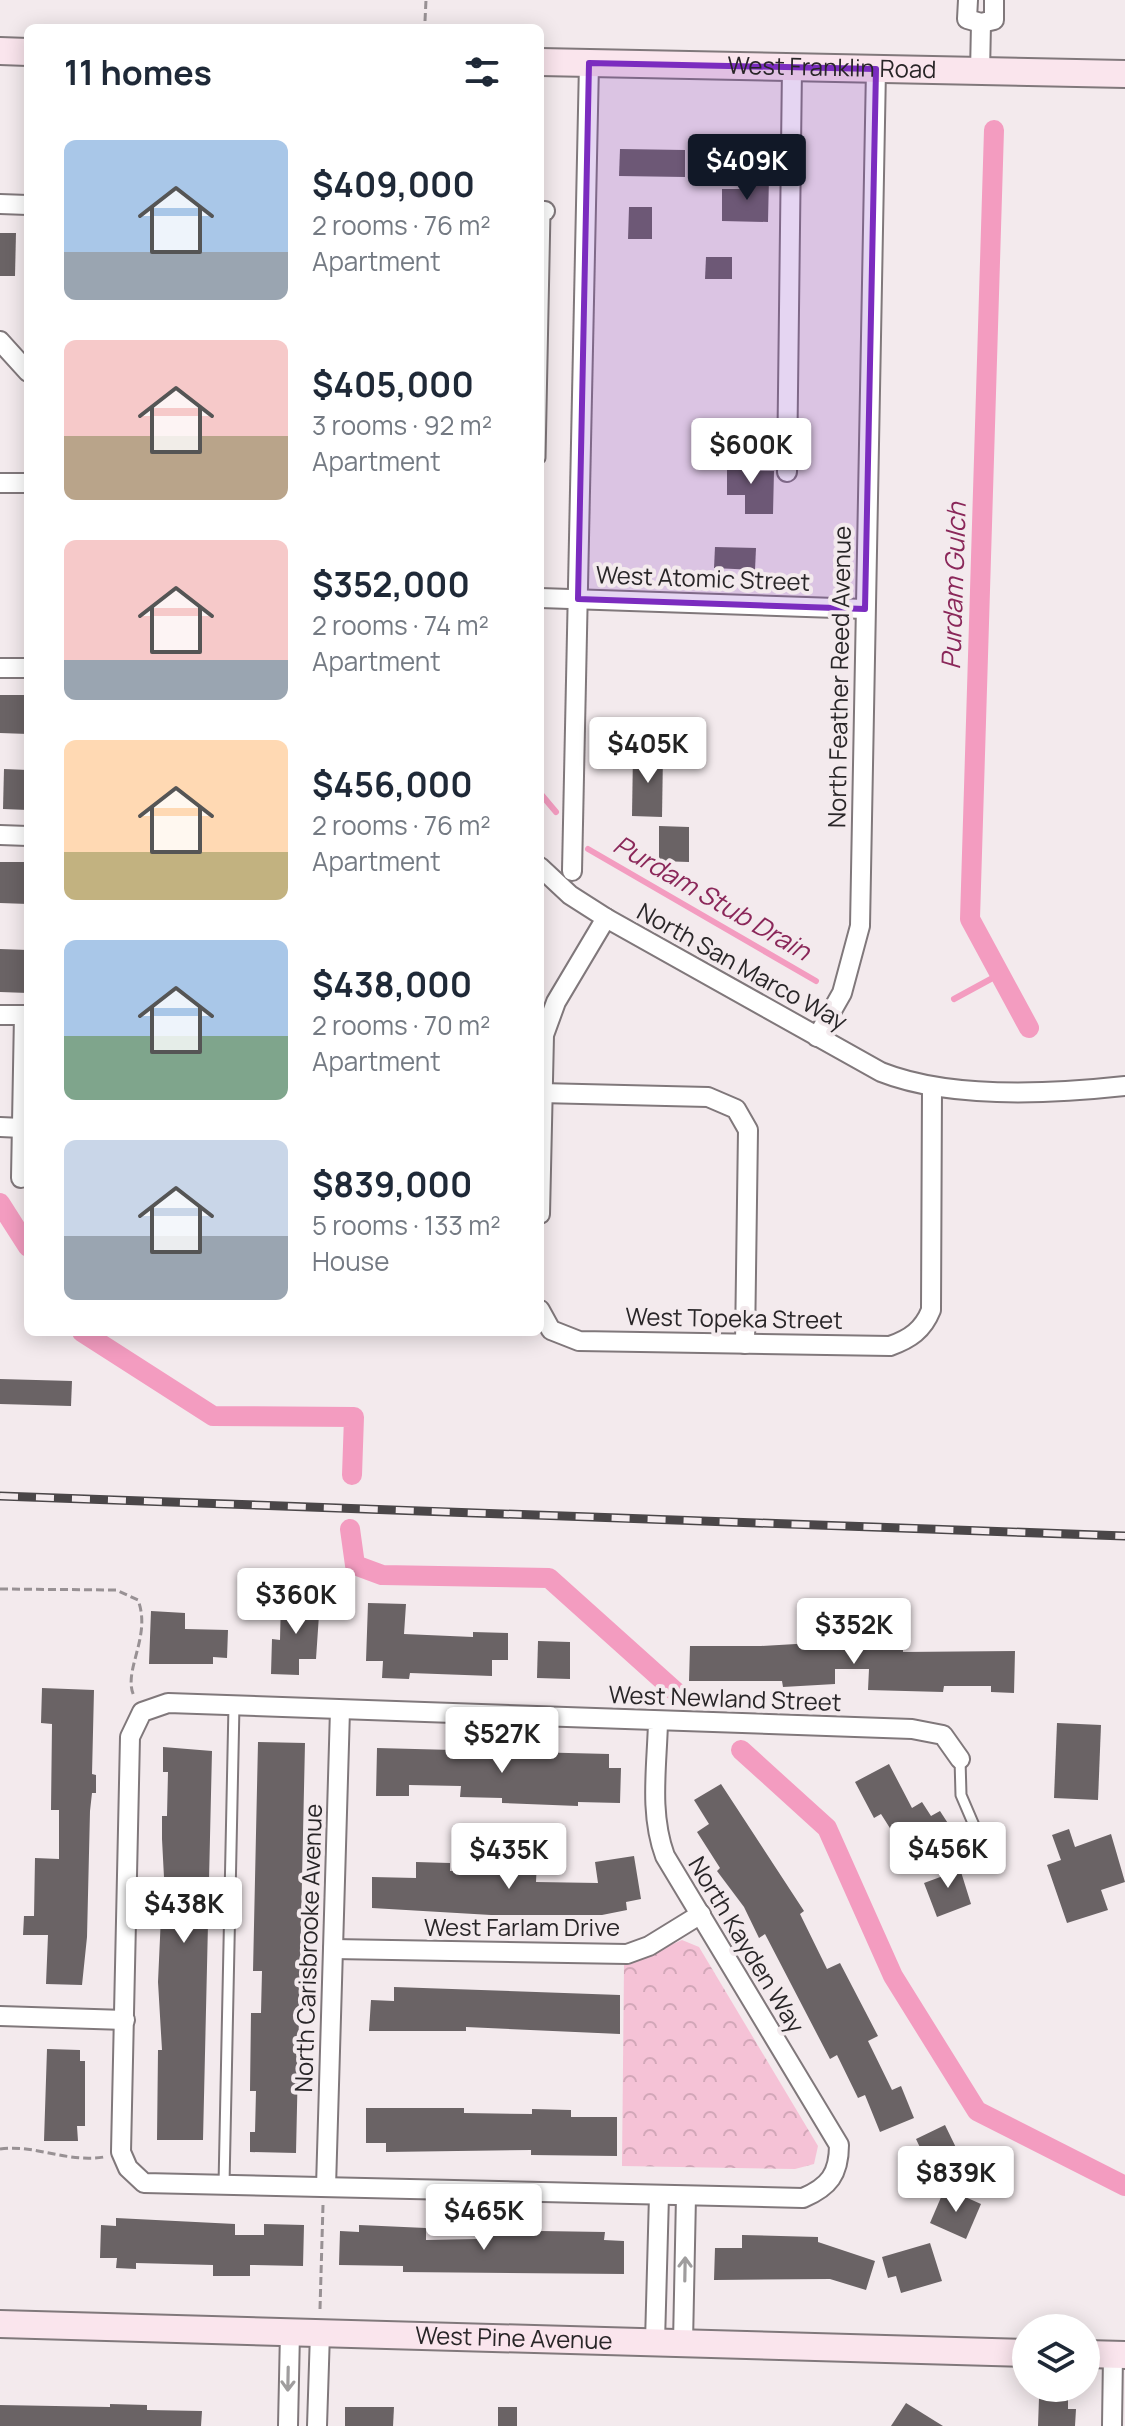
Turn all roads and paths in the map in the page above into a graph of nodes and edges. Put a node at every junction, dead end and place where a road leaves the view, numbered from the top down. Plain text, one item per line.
1 (426, 0) edge
2 (968, 0) edge
3 (994, 0) edge
4 (425, 21) dead end
5 (981, 23) junction
6 (0, 51) edge
7 (24, 52) edge
8 (544, 62) edge
9 (589, 63) junction
10 (792, 67) junction
11 (876, 69) junction
12 (980, 73) junction
13 (1125, 74) edge
14 (0, 204) edge
15 (24, 205) edge
16 (0, 341) edge
17 (24, 368) edge
18 (787, 472) dead end
19 (0, 483) edge
20 (24, 483) edge
21 (544, 598) edge
22 (578, 599) junction
23 (865, 609) junction
24 (0, 668) edge
25 (24, 668) edge
26 (0, 835) edge
27 (24, 836) edge
28 (544, 871) edge
29 (572, 871) dead end
30 (606, 918) junction
31 (0, 1015) edge
32 (24, 1015) edge
33 (544, 1035) edge
34 (817, 1037) junction
35 (24, 1072) edge
36 (1125, 1086) edge
37 (932, 1089) junction
38 (544, 1093) edge
39 (0, 1127) edge
40 (22, 1128) junction
41 (21, 1178) dead end
42 (544, 1317) edge
43 (745, 1344) junction
44 (0, 1589) edge
45 (138, 1705) junction
46 (234, 1705) junction
47 (340, 1710) junction
48 (658, 1722) junction
49 (960, 1759) joint
50 (988, 1858) dead end
51 (701, 1914) junction
52 (333, 1949) junction
53 (0, 2016) edge
54 (125, 2020) junction
55 (0, 2149) edge
56 (104, 2157) dead end
57 (224, 2185) junction
58 (659, 2195) junction
59 (324, 2196) junction
60 (686, 2196) junction
61 (0, 2324) edge
62 (320, 2325) junction
63 (290, 2332) junction
64 (655, 2342) junction
65 (683, 2343) junction
66 (1012, 2353) edge
67 (1119, 2355) edge
68 (288, 2426) edge
69 (317, 2426) edge
70 (1112, 2426) edge

1 - 4 path
2 - 5 street
3 - 5 street
5 - 12 street
6 - 7 street
8 - 9 street, West Franklin Road
9 - 10 street, West Franklin Road
9 - 22 street
10 - 11 street, West Franklin Road
10 - 18 street
11 - 12 street, West Franklin Road
11 - 23 street, North Feather Reed Avenue
12 - 13 street, West Franklin Road
14 - 15 street
16 - 17 street
19 - 20 street
21 - 22 street, West Atomic Street
22 - 23 street, West Atomic Street
22 - 29 street
23 - 34 street, North Feather Reed Avenue
24 - 25 street
26 - 27 street
28 - 30 street, North San Marco Way
30 - 33 street
30 - 34 street, North San Marco Way
31 - 32 street
34 - 37 street, North San Marco Way
35 - 40 street
36 - 37 street, North San Marco Way
37 - 43 street, West Topeka Street
38 - 43 street
39 - 40 street
40 - 41 street
42 - 43 street, West Topeka Street
44 - 45 path
45 - 46 street, West Newland Street
45 - 54 street
46 - 47 street, West Newland Street
46 - 57 lane
47 - 48 street, West Newland Street
47 - 52 street, North Carisbrooke Avenue
48 - 49 street, West Newland Street
48 - 51 street, North Kayden Way
49 - 50 lane
51 - 52 street, West Farlam Drive
51 - 60 street, North Kayden Way
52 - 59 street, North Carisbrooke Avenue
53 - 54 street
54 - 57 street
55 - 56 path
57 - 59 street
58 - 59 street
58 - 60 street
58 - 64 street
59 - 62 path
65 -> 60 street
61 - 63 street, West Pine Avenue
62 - 63 street, West Pine Avenue
62 - 64 street, West Pine Avenue
62 - 69 street
63 -> 68 street
64 - 65 street, West Pine Avenue
65 - 66 street, West Pine Avenue
67 - 70 street

